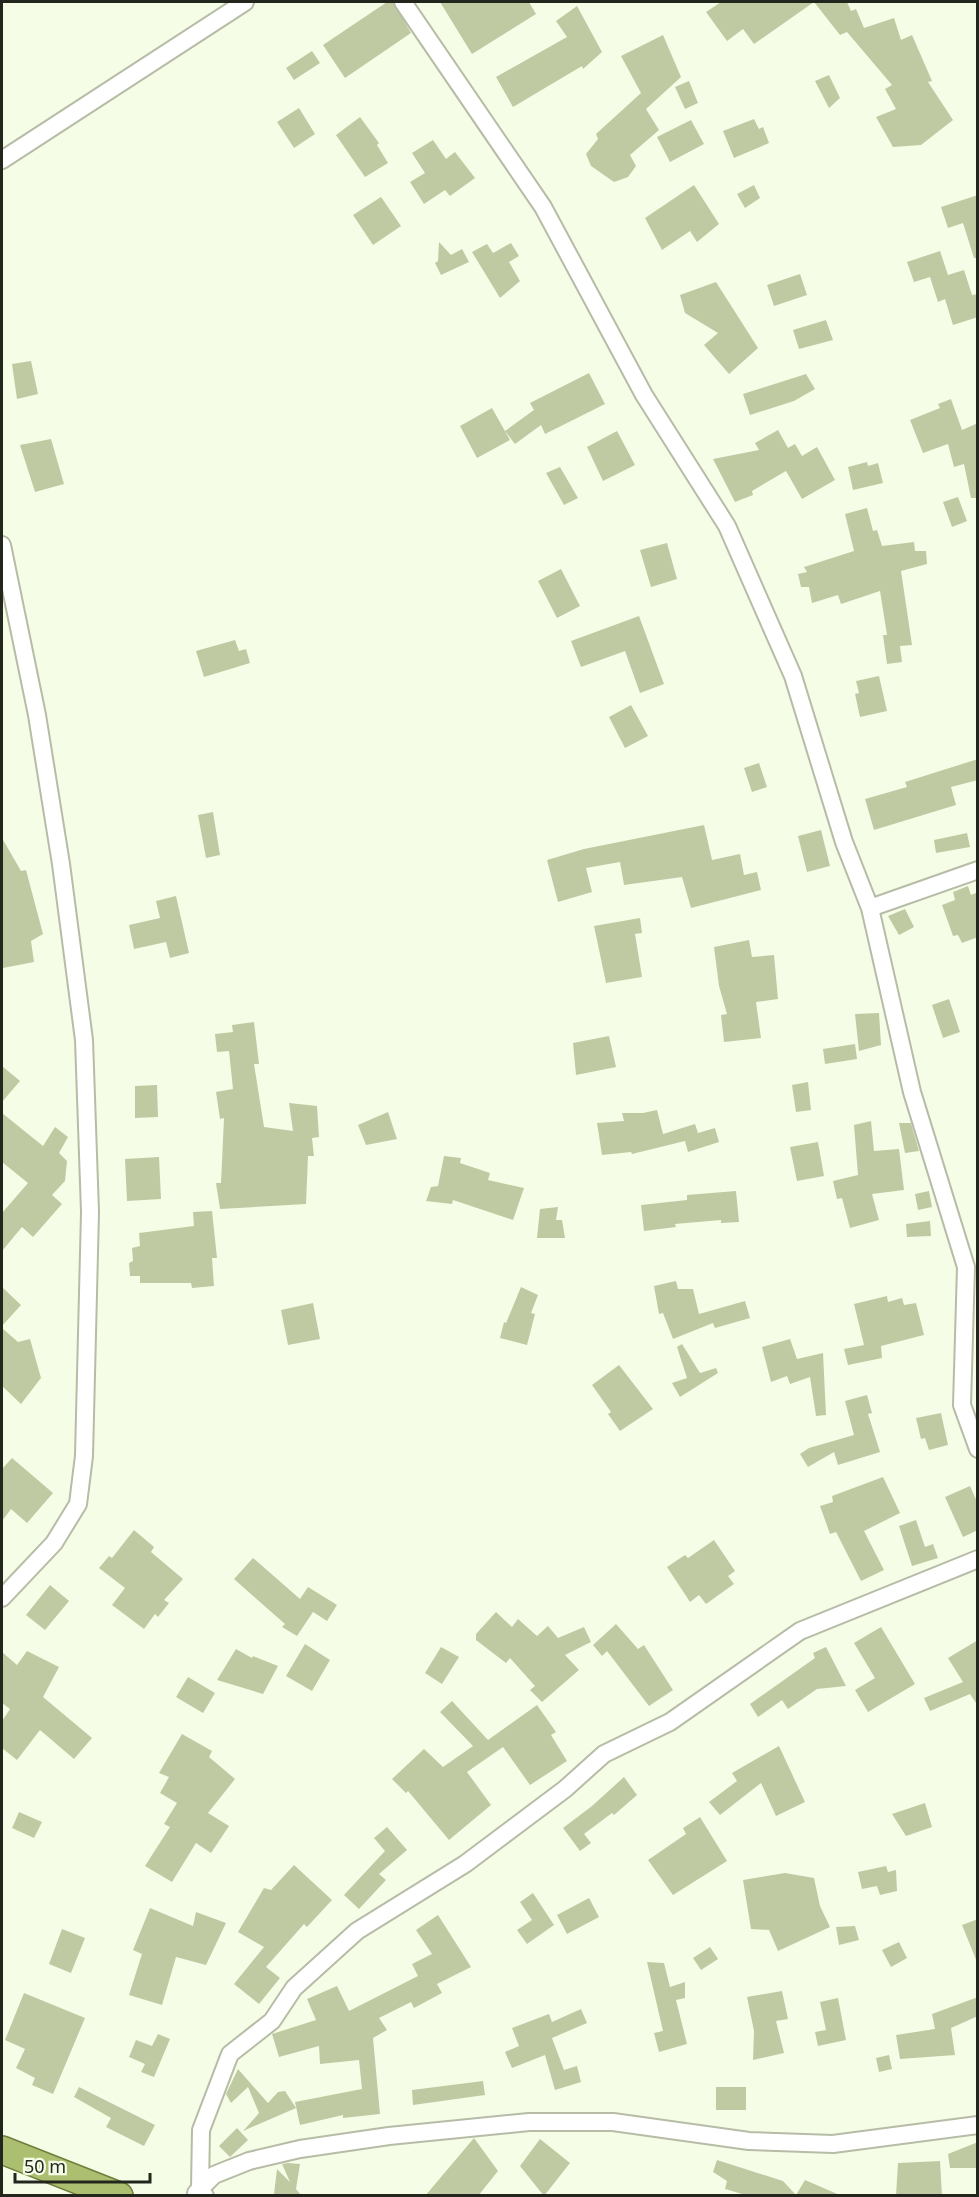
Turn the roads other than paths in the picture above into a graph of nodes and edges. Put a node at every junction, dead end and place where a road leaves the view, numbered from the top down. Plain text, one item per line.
1 (245, 2) edge
2 (404, 2) edge
3 (2, 160) edge
4 (2, 545) edge
5 (978, 870) edge
6 (870, 908) junction
7 (978, 1449) edge
8 (978, 1559) edge
9 (2, 1598) edge
10 (978, 2125) edge
11 (2, 2150) edge
12 (199, 2193) edge
13 (119, 2196) edge

1 - 3 street
2 - 6 street
4 - 9 street
5 - 6 street
6 - 7 street
8 - 12 street
10 - 12 street
11 - 13 highway

